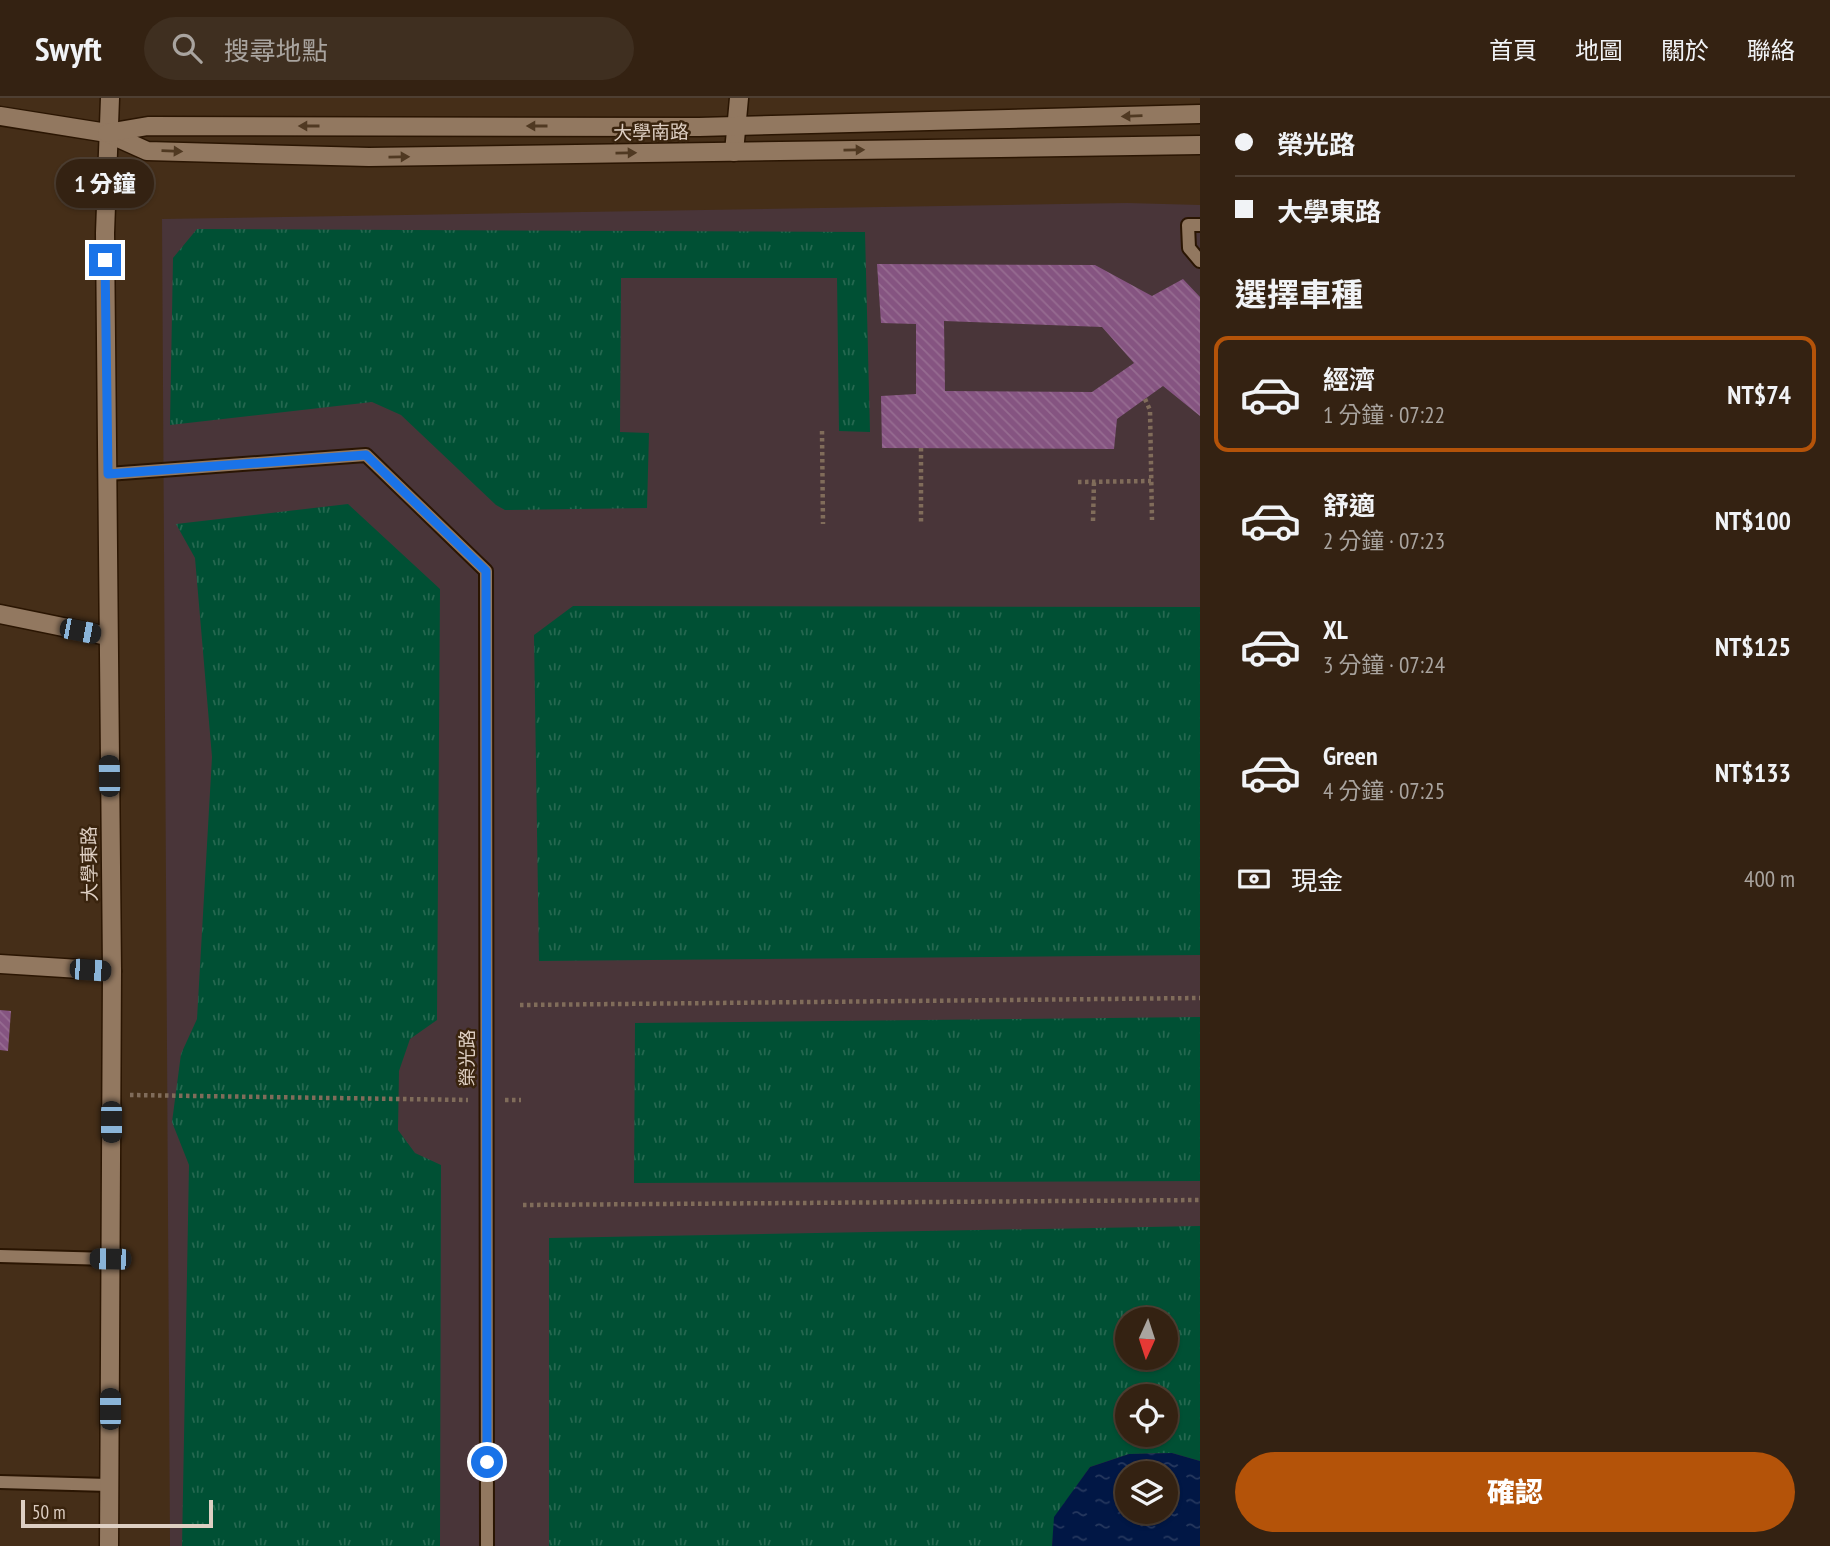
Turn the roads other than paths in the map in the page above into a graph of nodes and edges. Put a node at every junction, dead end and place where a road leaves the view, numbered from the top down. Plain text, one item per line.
1 (110, 98) edge
2 (739, 98) edge
3 (1200, 114) edge
4 (0, 116) edge
5 (737, 126) junction
6 (107, 134) junction
7 (1200, 145) edge
8 (734, 152) junction
9 (1200, 225) edge
10 (1200, 261) edge
11 (108, 474) junction
12 (0, 614) edge
13 (107, 636) junction
14 (0, 964) edge
15 (112, 971) junction
16 (0, 1256) edge
17 (110, 1259) junction
18 (0, 1482) edge
19 (109, 1485) junction
20 (109, 1546) edge
21 (487, 1546) edge

1 - 6 street, 大學東路
2 - 5 street
3 -> 5 street, 大學南路
4 - 6 street, 大學南路
5 -> 6 street, 大學南路
5 - 8 street
6 -> 8 street, 大學南路
6 - 11 street, 大學東路
8 -> 7 street, 大學南路
9 - 10 lane
11 - 13 street, 大學東路
11 - 21 lane, 榮光路
12 - 13 street
13 - 15 street, 大學東路
14 - 15 street
15 - 17 street, 大學東路
16 - 17 lane
17 - 19 street, 大學東路
18 - 19 lane
19 - 20 street, 大學東路

